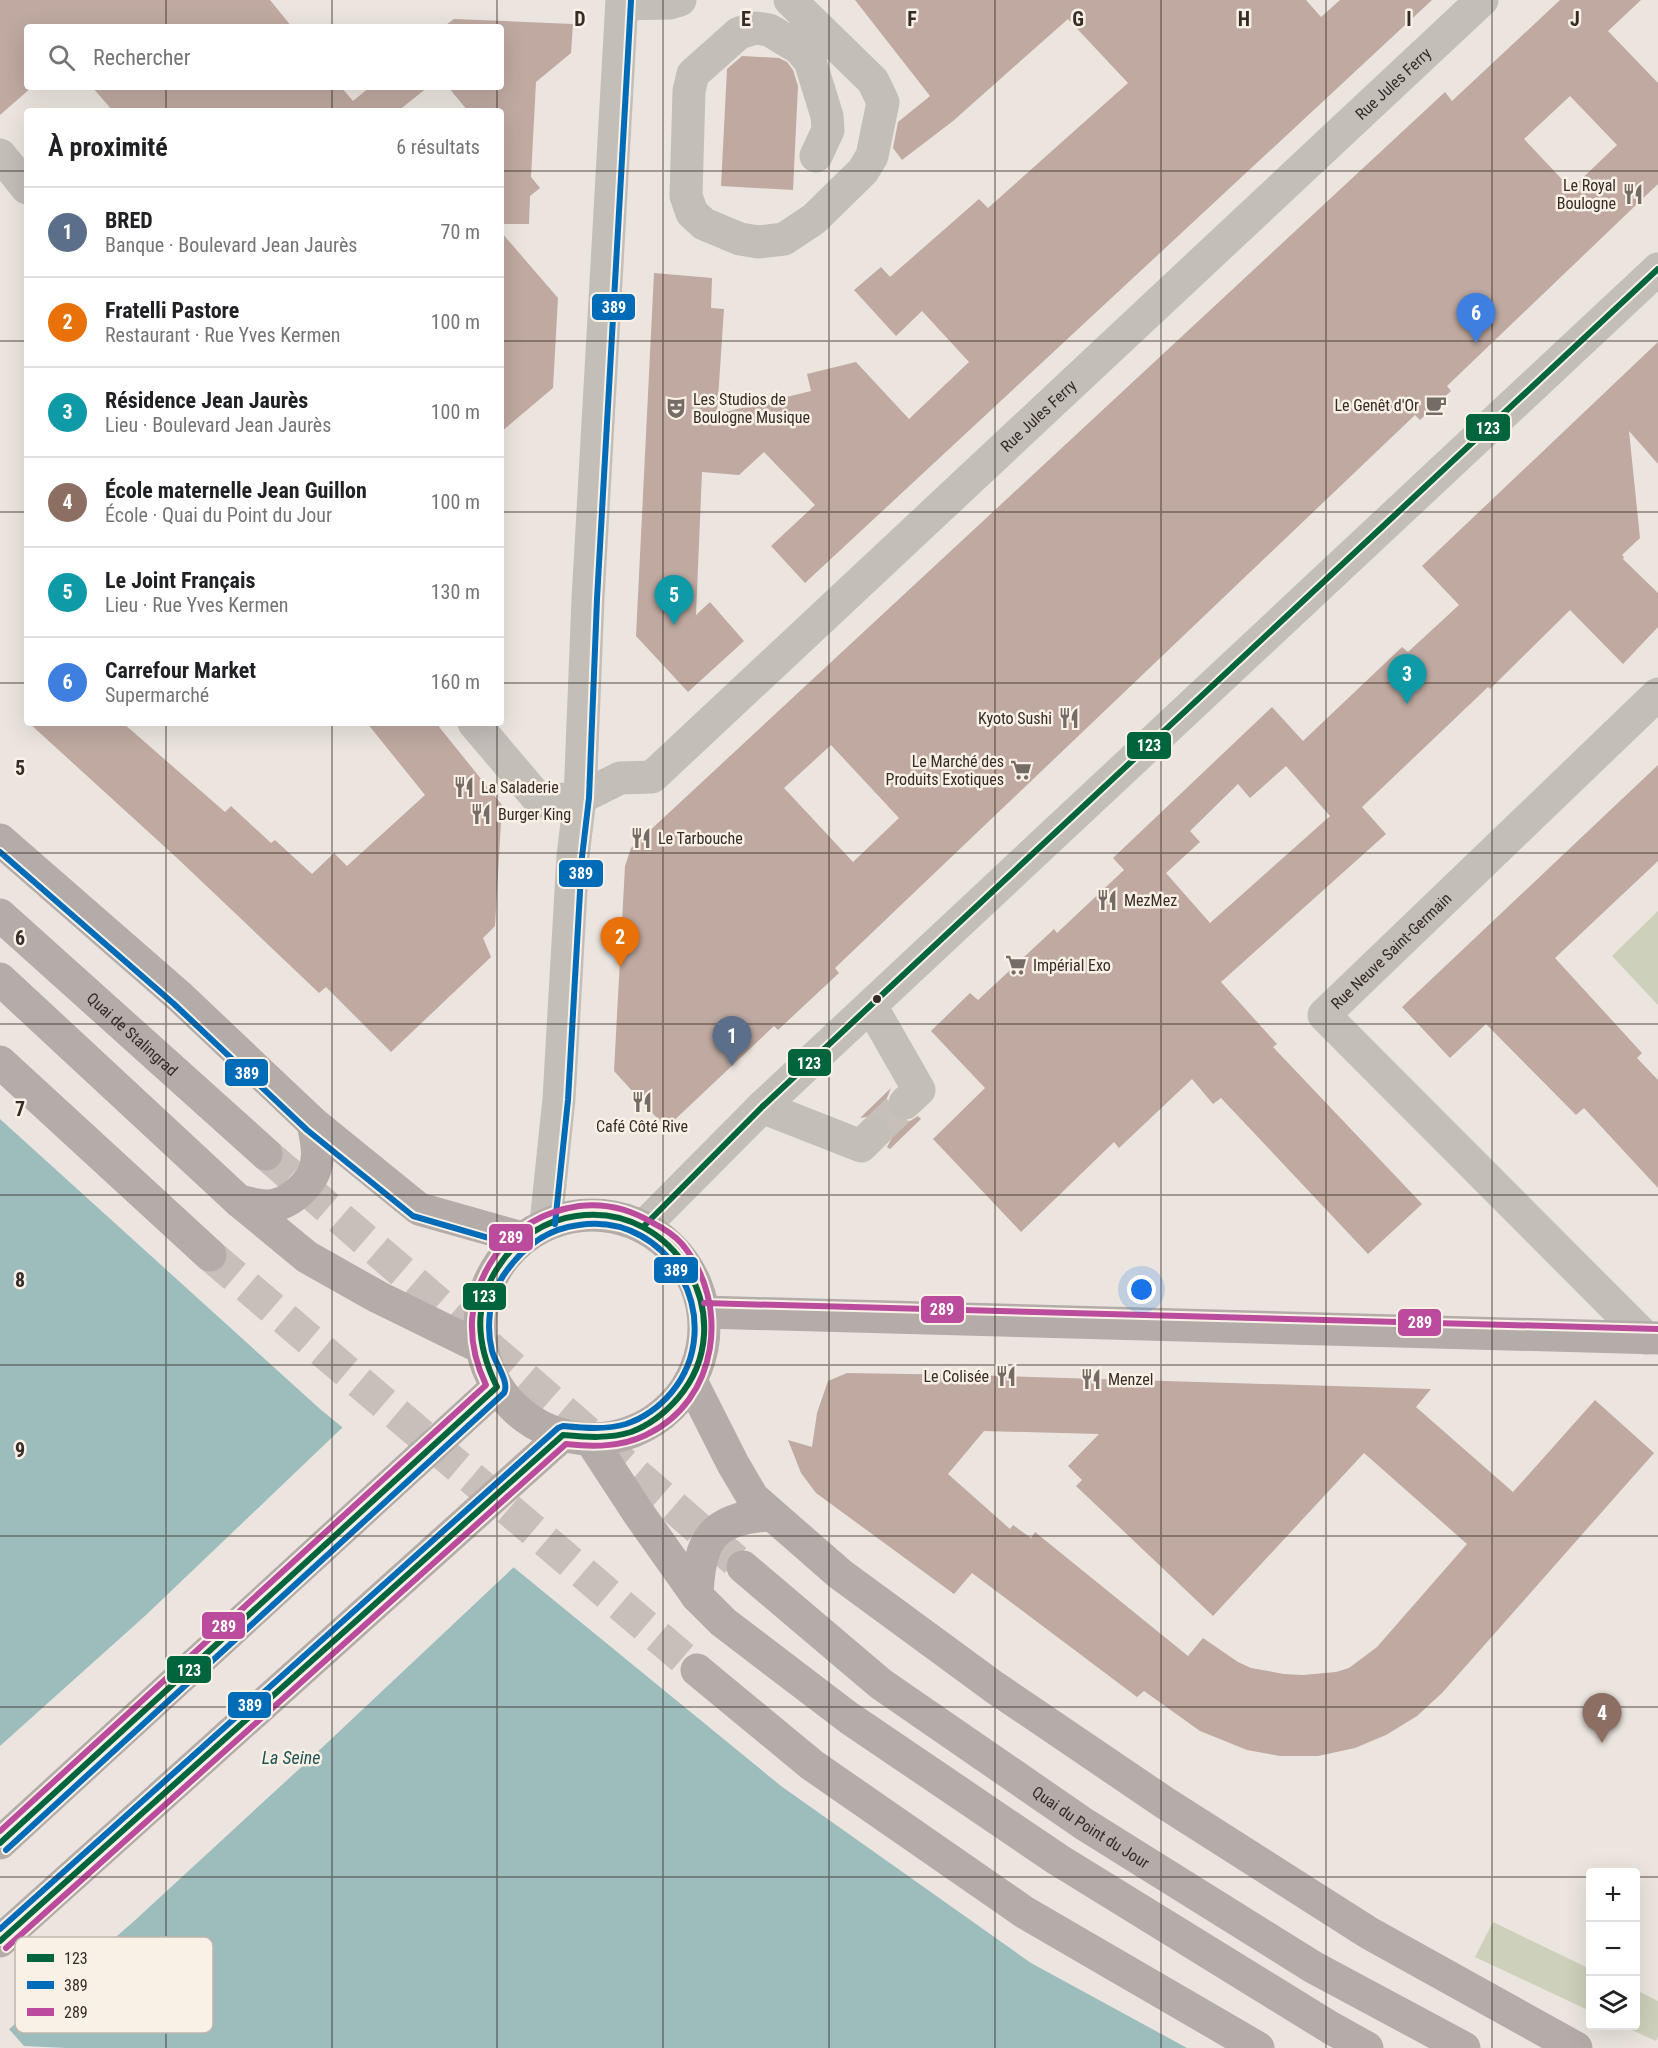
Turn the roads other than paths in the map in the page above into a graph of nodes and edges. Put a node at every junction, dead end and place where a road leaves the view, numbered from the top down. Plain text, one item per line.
1 (680, 0) edge
2 (790, 0) edge
3 (1482, 0) edge
4 (622, 2) edge
5 (0, 155) edge
6 (816, 156) dead end
7 (24, 184) edge
8 (1658, 269) edge
9 (1658, 694) edge
10 (477, 726) edge
11 (580, 798) junction
12 (0, 840) edge
13 (0, 915) edge
14 (0, 980) edge
15 (871, 1006) junction
16 (0, 1062) edge
17 (905, 1104) tunnel mouth
18 (762, 1107) junction
19 (313, 1122) junction
20 (874, 1133) tunnel mouth
21 (266, 1154) tunnel mouth
22 (239, 1201) junction
23 (644, 1226) junction
24 (534, 1231) junction
25 (210, 1256) tunnel mouth
26 (704, 1312) junction
27 (1652, 1338) edge
28 (482, 1348) junction
29 (691, 1381) junction
30 (497, 1387) junction
31 (576, 1437) junction
32 (770, 1515) junction
33 (743, 1567) tunnel mouth
34 (697, 1596) junction
35 (697, 1670) tunnel mouth
36 (0, 1843) edge
37 (0, 1941) edge
38 (1258, 2048) edge
39 (1367, 2048) edge
40 (1464, 2048) edge
41 (1576, 2048) edge

1 - 4 street
2 - 6 street
3 - 11 street, Rue Jules Ferry
4 - 11 street
5 - 7 street
8 - 15 street
9 - 27 street, Rue Neuve Saint-Germain
10 - 11 street
11 - 24 street
12 - 19 main road
13 - 21 main road, Quai de Stalingrad
14 - 22 main road
15 - 17 street
15 - 18 street
16 - 25 main road
18 - 20 street
18 - 23 street
19 - 22 main road
19 - 24 main road
22 - 28 main road
23 - 24 main road
23 - 26 main road
24 - 28 main road
26 - 27 main road
26 - 29 main road
28 - 30 main road
29 - 31 main road
29 - 32 main road
30 - 31 main road
30 - 36 main road
31 - 34 main road
31 - 37 main road
32 - 34 main road
32 - 41 main road
33 - 40 main road, Quai du Point du Jour
34 - 39 main road
35 - 38 main road

